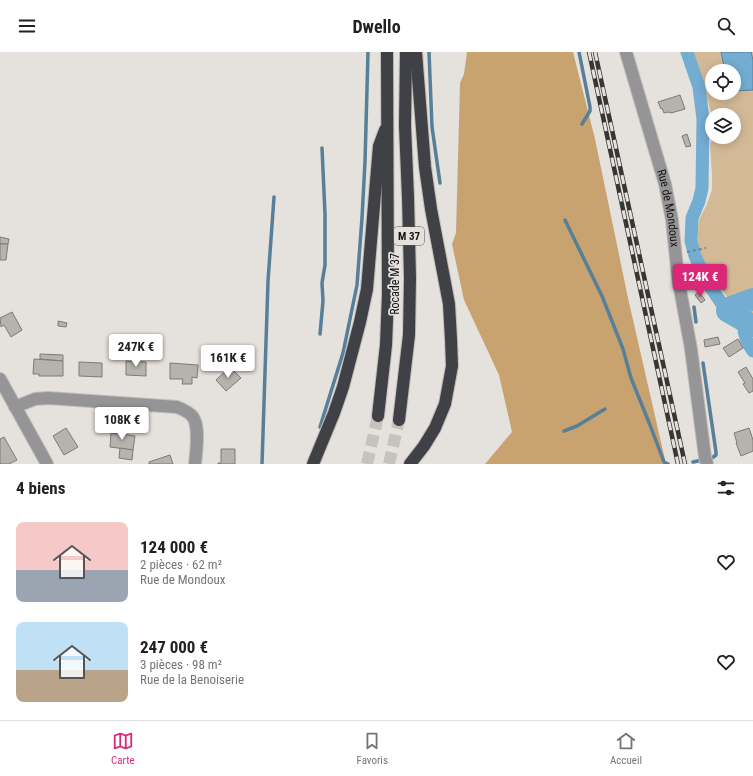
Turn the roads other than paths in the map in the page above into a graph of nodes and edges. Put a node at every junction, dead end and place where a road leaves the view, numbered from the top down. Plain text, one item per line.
1 (387, 52) edge
2 (406, 52) edge
3 (416, 52) edge
4 (626, 52) edge
5 (388, 121) junction
6 (0, 379) edge
7 (16, 407) junction
8 (378, 416) tunnel mouth
9 (399, 420) tunnel mouth
10 (47, 464) edge
11 (195, 464) edge
12 (313, 464) edge
13 (410, 464) edge
14 (707, 464) edge

1 - 5 highway, Rocade M 37 / M 37
2 - 9 highway, Rocade M 37 / M 37
3 - 13 highway
4 - 14 street, Rue de Mondoux
5 - 8 highway, Rocade M 37 / M 37
5 - 12 highway
6 - 7 street
7 - 10 street
7 - 11 street

